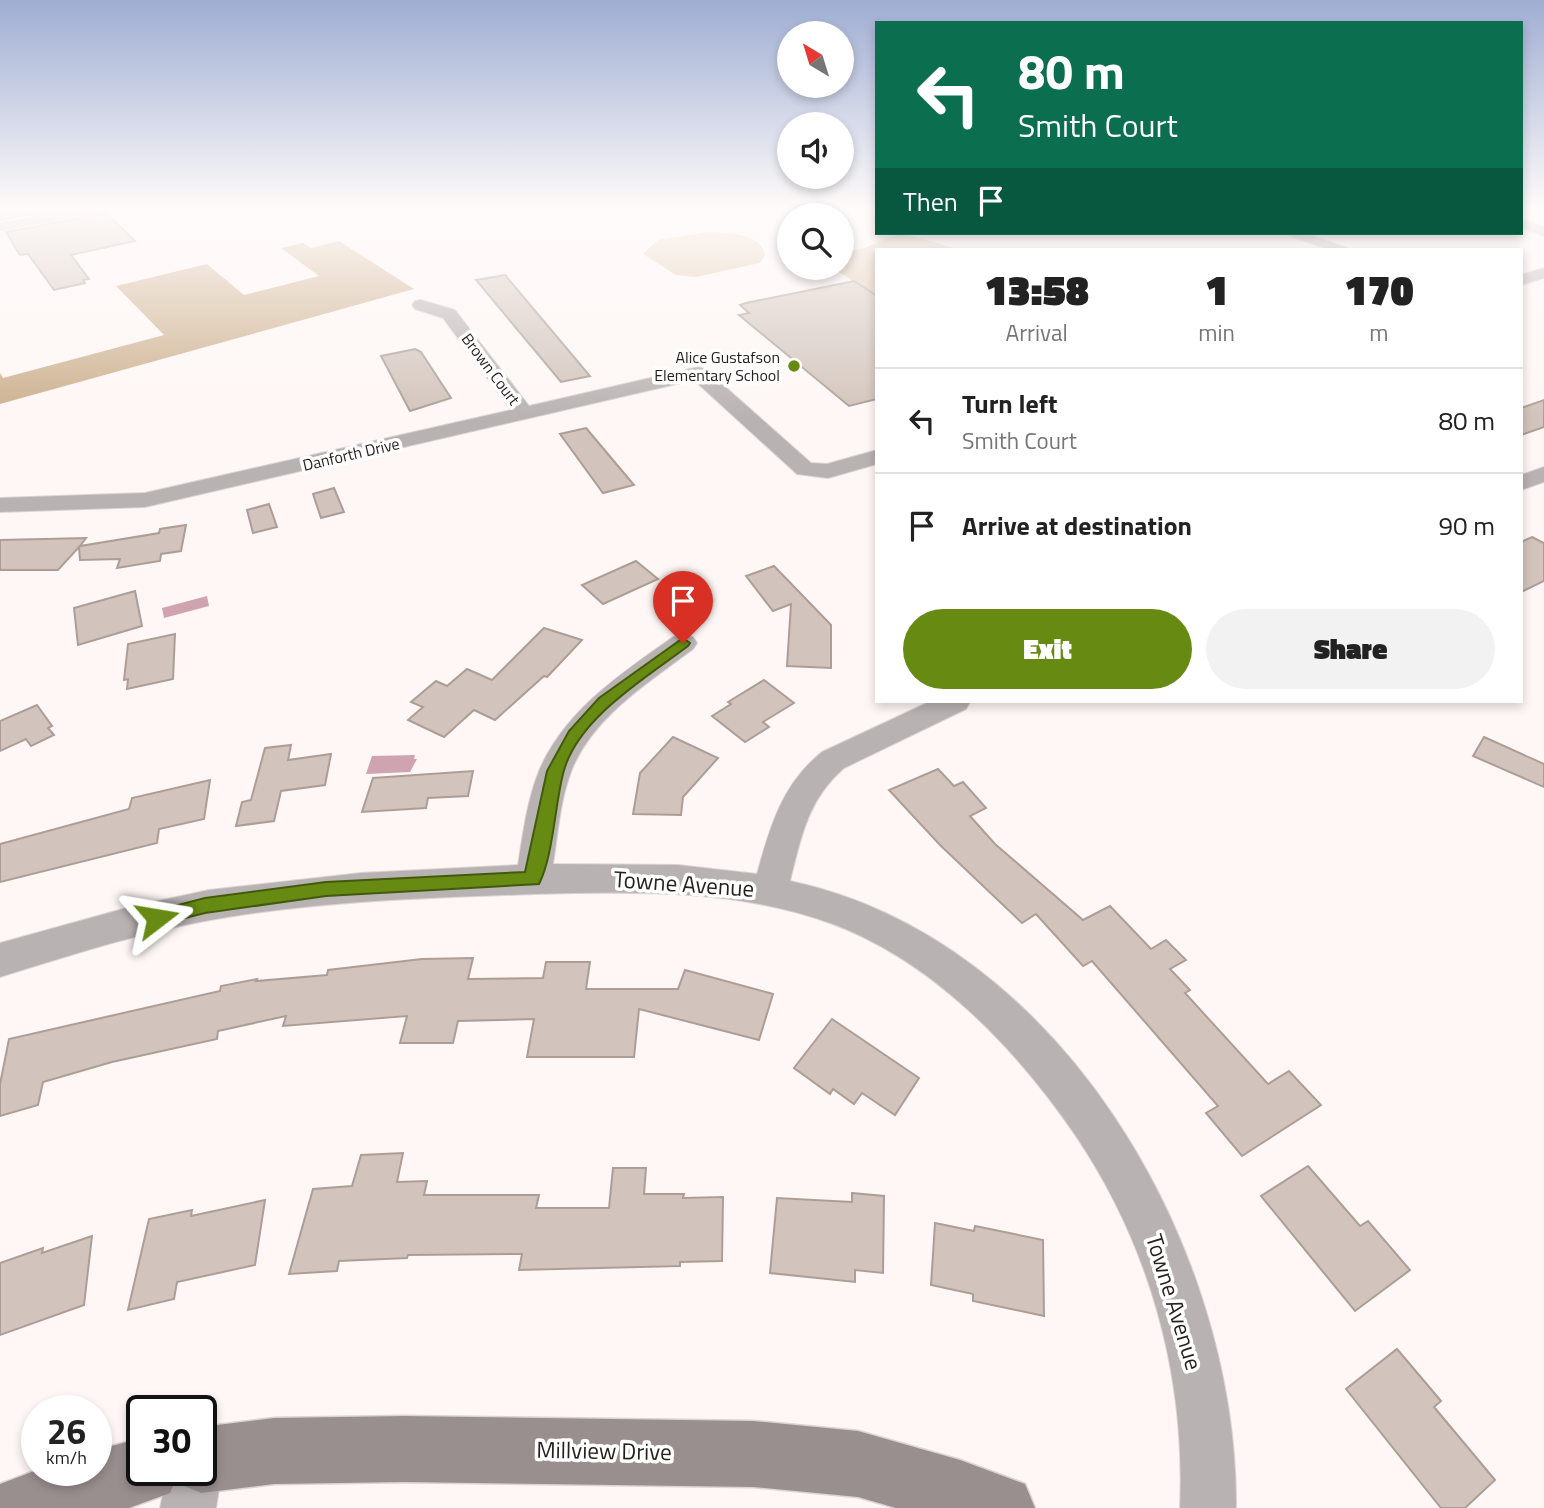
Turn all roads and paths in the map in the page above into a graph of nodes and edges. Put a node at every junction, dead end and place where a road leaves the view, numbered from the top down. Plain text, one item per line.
1 (421, 305) dead end
2 (524, 413) junction
3 (875, 457) edge
4 (1544, 474) edge
5 (1523, 482) edge
6 (0, 505) edge
7 (683, 643) dead end
8 (953, 703) edge
9 (533, 879) junction
10 (770, 891) junction
11 (0, 960) edge
12 (217, 1458) edge
13 (126, 1476) edge
14 (192, 1486) edge
15 (24, 1508) edge
16 (188, 1508) edge
17 (1001, 1508) edge
18 (1208, 1508) edge

1 - 2 street, Brown Court
2 - 3 street, Danforth Drive
2 - 6 street, Danforth Drive
4 - 5 street
7 - 9 street
8 - 10 street
9 - 10 street, Towne Avenue
9 - 11 street, Towne Avenue
10 - 18 street, Towne Avenue
12 - 17 street, Millview Drive
13 - 15 street
14 - 16 street

